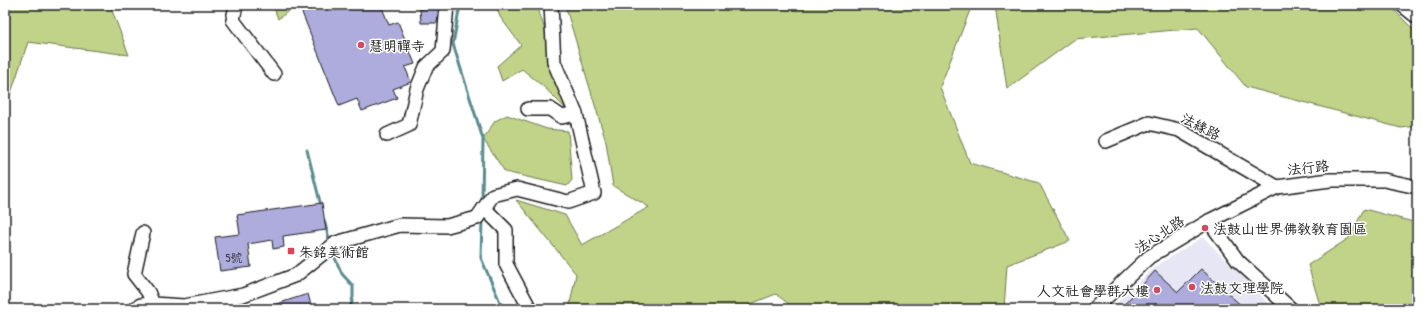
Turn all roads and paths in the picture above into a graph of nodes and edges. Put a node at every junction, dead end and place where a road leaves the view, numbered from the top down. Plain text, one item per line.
1 (236, 5) edge
2 (447, 5) edge
3 (551, 5) edge
4 (1402, 5) edge
5 (1417, 17) edge
6 (274, 74) dead end
7 (528, 109) dead end
8 (576, 114) junction
9 (387, 135) dead end
10 (1106, 141) dead end
11 (1277, 187) junction
12 (1417, 187) edge
13 (484, 208) junction
14 (1209, 221) junction
15 (143, 233) dead end
16 (153, 304) junction
17 (134, 309) edge
18 (530, 309) edge
19 (1094, 309) edge
20 (1291, 309) edge

1 - 6 street
2 - 9 street
3 - 8 street
4 - 5 street
7 - 8 street
8 - 13 street
10 - 11 street, 法緣路
11 - 12 street, 法行路
11 - 14 street, 法行路
13 - 16 street
13 - 18 street
14 - 19 street, 法心北路
14 - 20 street
15 - 16 street
16 - 17 street

